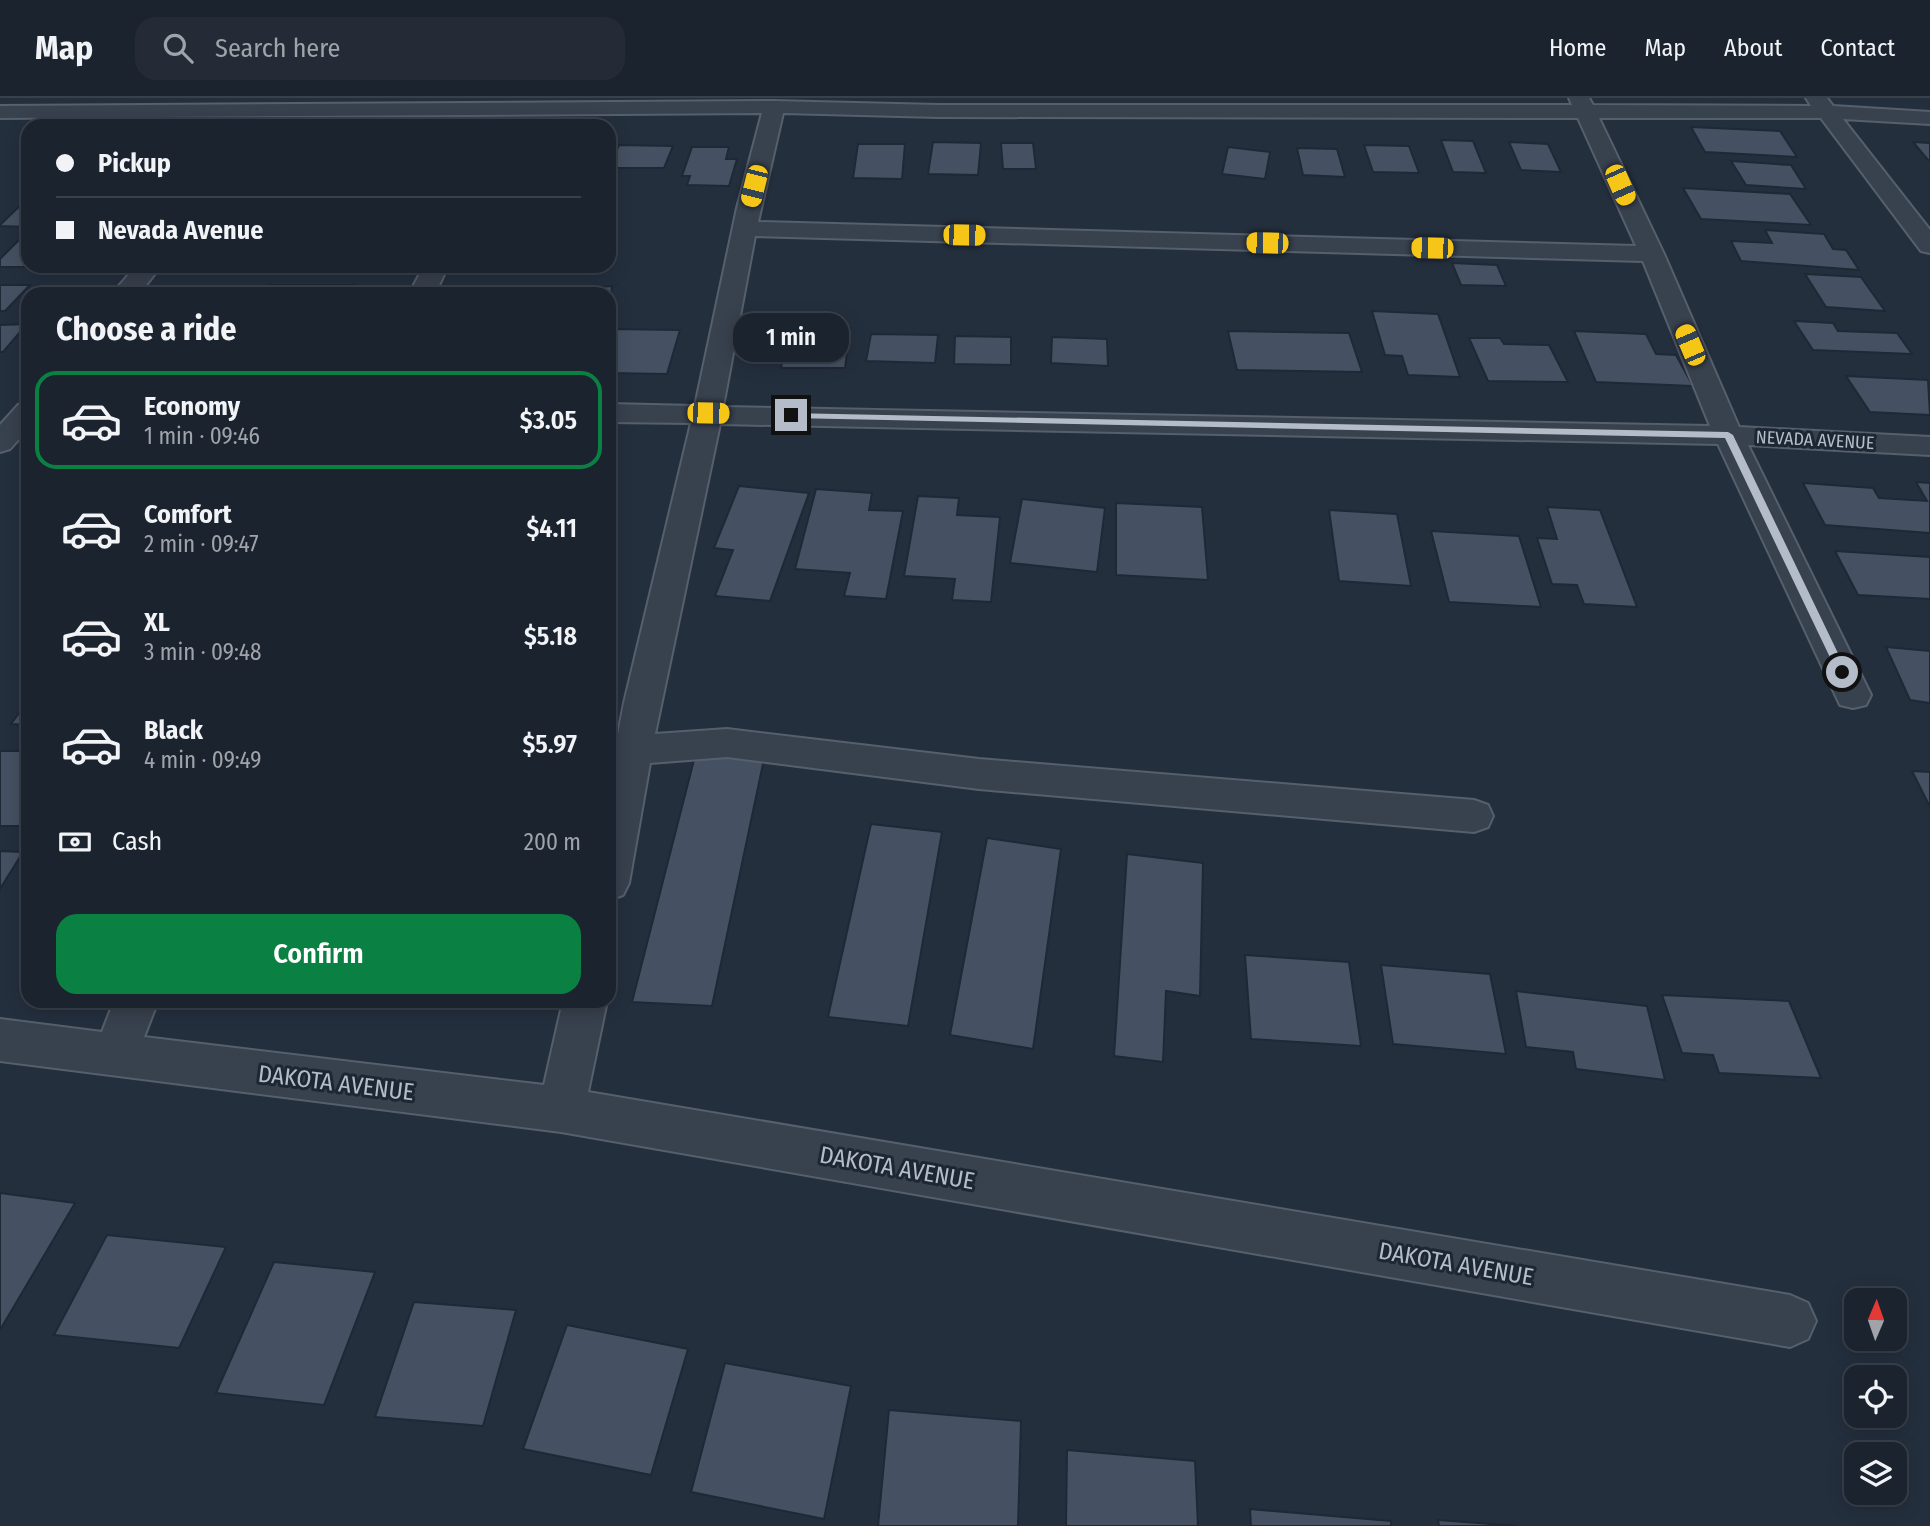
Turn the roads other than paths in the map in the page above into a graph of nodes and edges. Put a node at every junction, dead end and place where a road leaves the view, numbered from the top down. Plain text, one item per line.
1 (938, 104) edge
2 (1583, 104) edge
3 (30, 105) edge
4 (1821, 105) edge
5 (774, 107) junction
6 (0, 112) edge
7 (272, 118) edge
8 (515, 118) edge
9 (1930, 118) edge
10 (0, 132) edge
11 (745, 229) junction
12 (1930, 246) edge
13 (1652, 254) junction
14 (143, 273) edge
15 (131, 287) edge
16 (21, 412) edge
17 (708, 413) junction
18 (616, 414) edge
19 (1728, 435) junction
20 (0, 443) edge
21 (1930, 446) edge
22 (1853, 695) dead end
23 (633, 751) junction
24 (1474, 816) dead end
25 (616, 844) edge
26 (133, 1008) edge
27 (583, 1008) edge
28 (0, 1040) edge
29 (115, 1056) junction
30 (561, 1110) junction
31 (1790, 1321) dead end

1 - 2 street
1 - 5 street
2 - 4 street
2 - 13 street
3 - 6 street
3 - 7 street
3 - 10 street
4 - 9 street
4 - 12 street
5 - 8 street
5 - 11 street
7 - 8 street
11 - 13 street
11 - 17 street
13 - 19 street
14 - 15 street
16 - 20 street
17 - 18 street, NEVADA AVENUE
17 - 19 street, NEVADA AVENUE
17 - 23 street
19 - 21 street, NEVADA AVENUE
19 - 22 street
23 - 24 street
23 - 25 street
26 - 29 street
27 - 30 street
28 - 29 street, DAKOTA AVENUE
29 - 30 street, DAKOTA AVENUE
30 - 31 street, DAKOTA AVENUE

